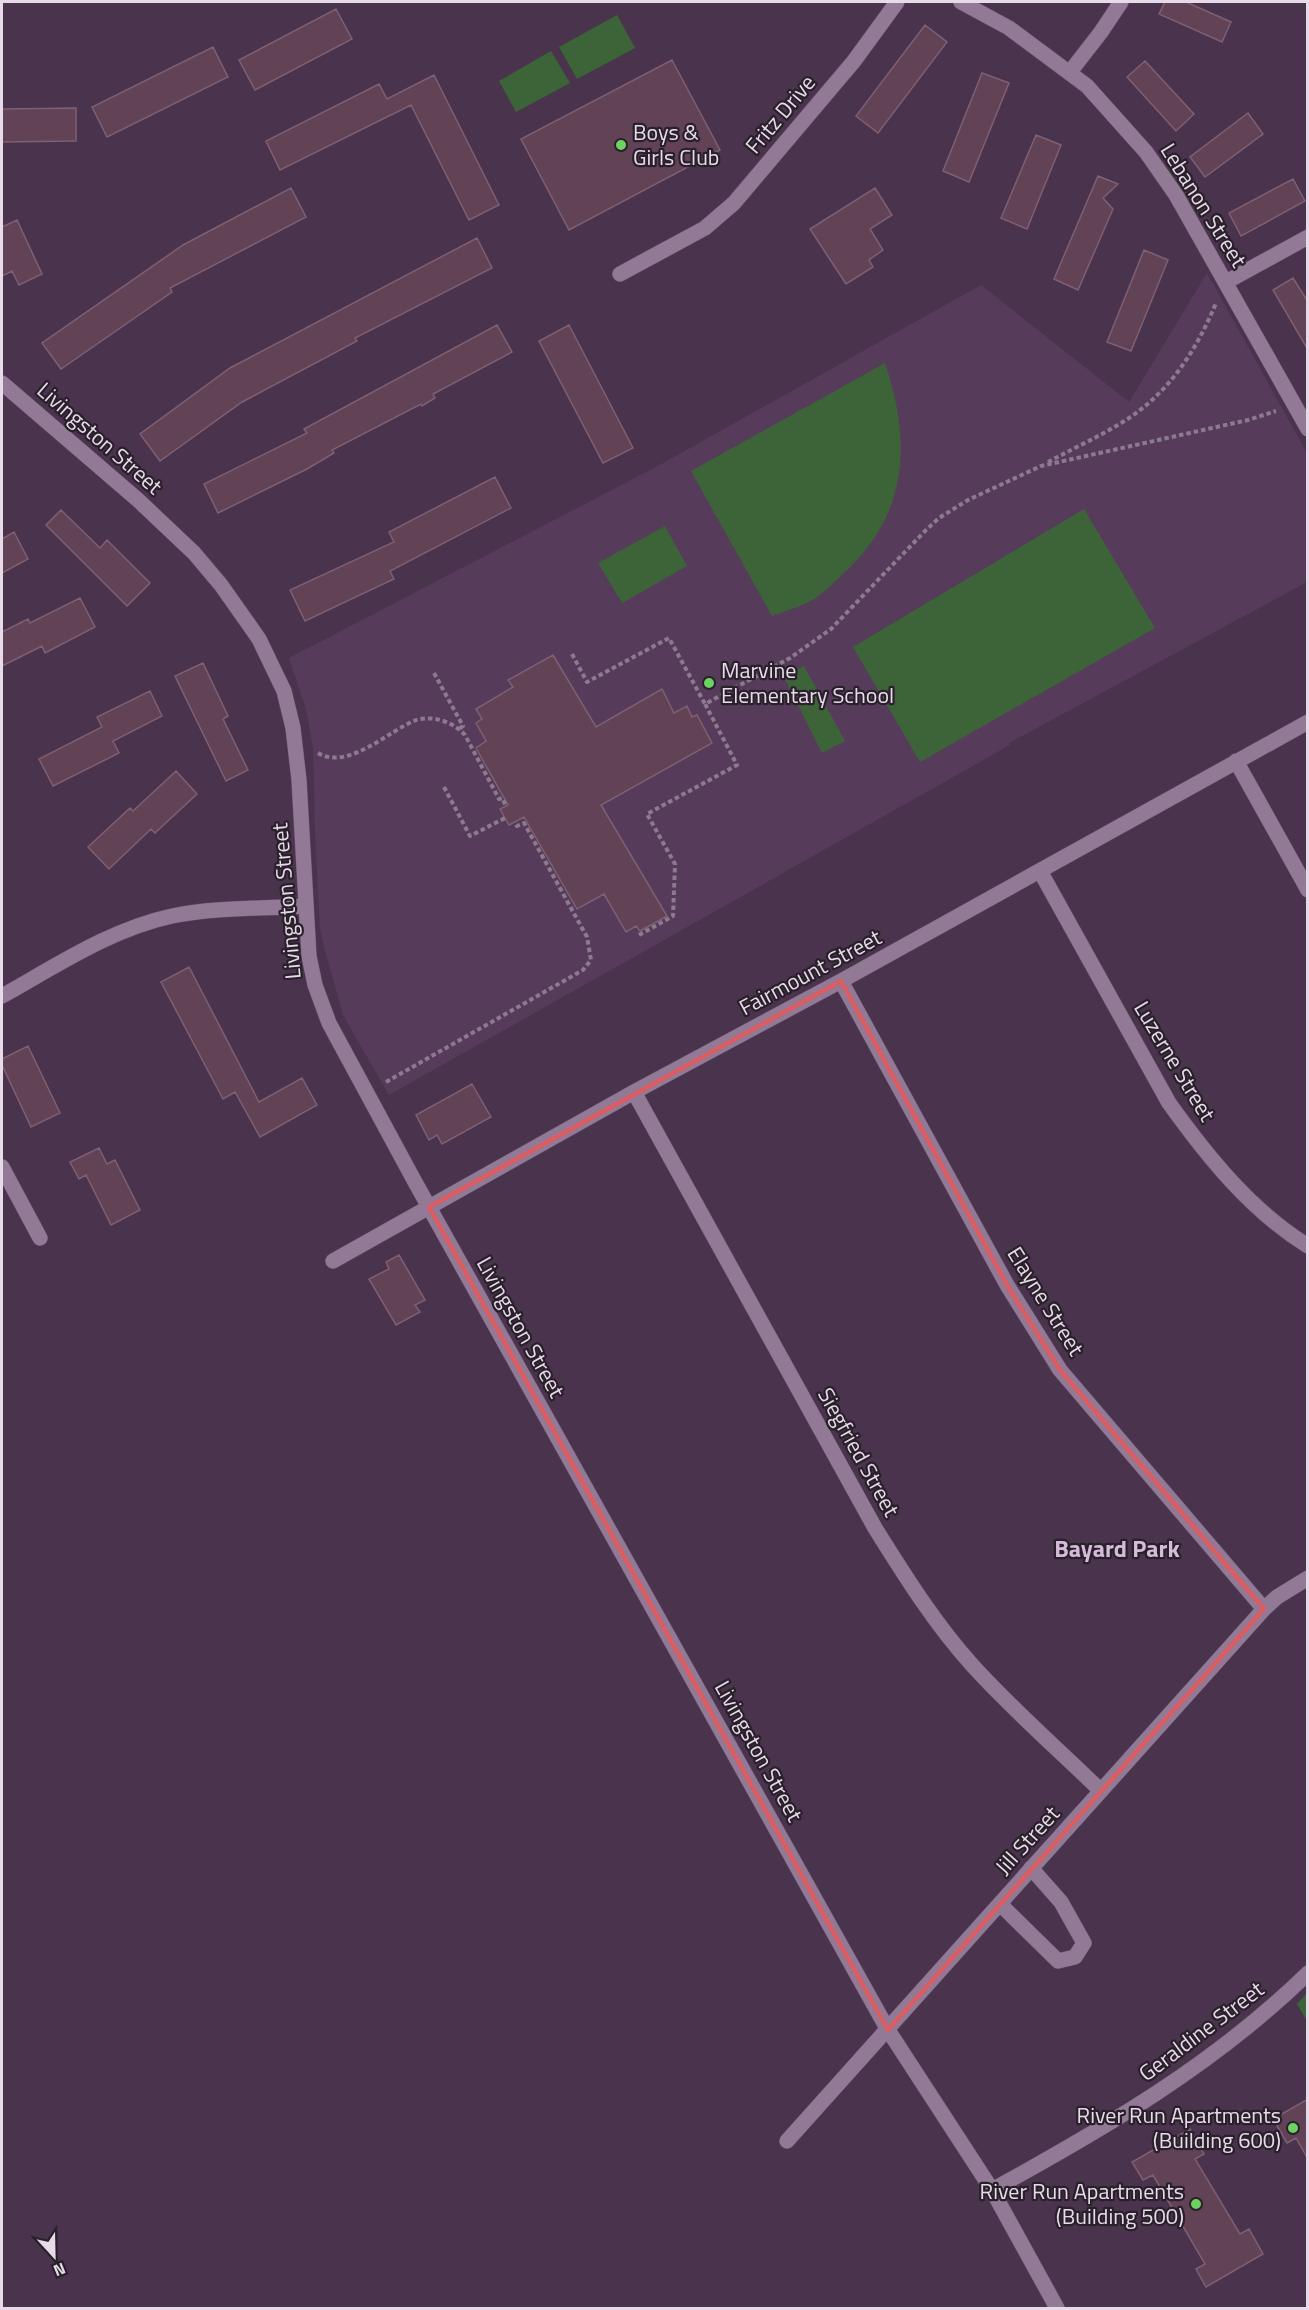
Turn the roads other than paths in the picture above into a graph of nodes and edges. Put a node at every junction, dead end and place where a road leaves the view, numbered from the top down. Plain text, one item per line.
1 (897, 2) edge
2 (961, 2) edge
3 (1121, 2) edge
4 (1070, 72) junction
5 (1308, 237) edge
6 (620, 274) dead end
7 (1226, 282) junction
8 (2, 383) edge
9 (1303, 411) edge
10 (1308, 429) edge
11 (1308, 722) edge
12 (1236, 761) junction
13 (1040, 871) junction
14 (1308, 890) edge
15 (305, 906) junction
16 (841, 981) junction
17 (2, 996) edge
18 (634, 1092) junction
19 (2, 1167) edge
20 (429, 1207) junction
21 (40, 1238) dead end
22 (1308, 1246) edge
23 (333, 1261) dead end
24 (1308, 1578) edge
25 (1264, 1609) junction
26 (1101, 1791) junction
27 (1031, 1868) junction
28 (1000, 1904) junction
29 (1308, 1973) edge
30 (888, 2030) junction
31 (787, 2141) dead end
32 (992, 2190) junction
33 (1057, 2308) edge

1 - 6 street, Fritz Drive
2 - 4 street, Lebanon Street
3 - 4 street
4 - 7 street, Lebanon Street
5 - 7 street
7 - 9 street, Lebanon Street
8 - 15 street, Livingston Street
9 - 10 street, Lebanon Street
11 - 12 street, Fairmount Street
12 - 13 street, Fairmount Street
12 - 14 street
13 - 16 street, Fairmount Street
13 - 22 street, Luzerne Street
15 - 17 street
15 - 20 street, Livingston Street
16 - 18 street, Fairmount Street
16 - 25 street, Elayne Street
18 - 20 street, Fairmount Street
18 - 26 street, Siegfried Street
19 - 21 street
20 - 23 street, Fairmount Street
20 - 30 street, Livingston Street
24 - 25 street, Jill Street
25 - 26 street, Jill Street
26 - 27 street, Jill Street
27 - 28 street, Jill Street
27 - 28 street
28 - 30 street, Jill Street
29 - 32 street, Geraldine Street
30 - 31 street, Jill Street
30 - 32 street, Livingston Street
32 - 33 street, Livingston Street

